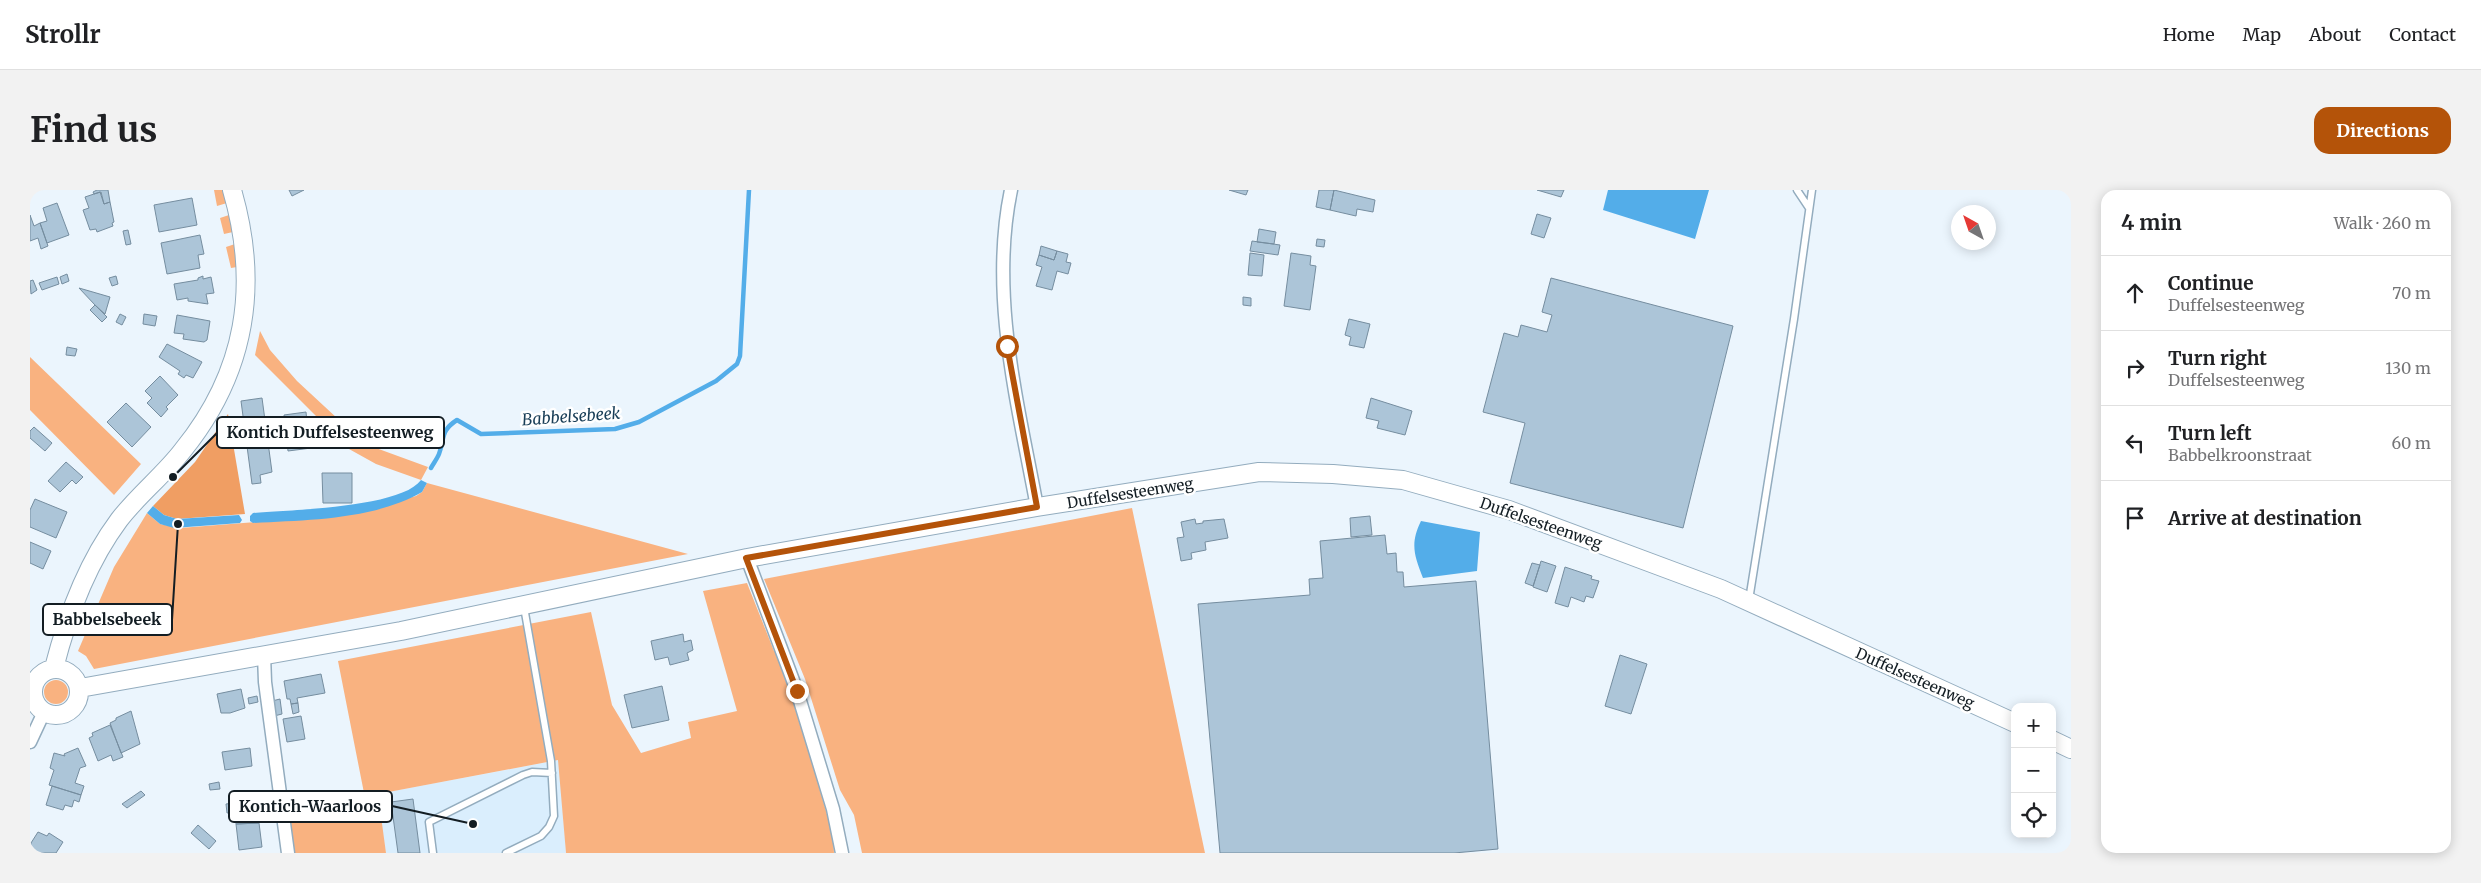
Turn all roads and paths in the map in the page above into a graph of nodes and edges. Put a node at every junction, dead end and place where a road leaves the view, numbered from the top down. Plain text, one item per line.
1 (232, 190) edge
2 (1011, 190) edge
3 (1797, 190) edge
4 (1812, 190) edge
5 (1809, 208) junction
6 (1037, 507) junction
7 (746, 558) junction
8 (1748, 602) junction
9 (524, 605) junction
10 (264, 655) junction
11 (54, 668) junction
12 (80, 688) junction
13 (31, 696) edge
14 (44, 712) junction
15 (2011, 721) edge
16 (30, 742) edge
17 (2056, 742) edge
18 (2071, 749) edge
19 (552, 773) junction
20 (288, 853) edge
21 (433, 853) edge
22 (506, 853) edge
23 (842, 853) edge

1 - 11 street
2 - 6 street
3 - 5 lane
4 - 5 lane
5 - 8 lane
6 - 7 street, Duffelsesteenweg
6 - 8 street, Duffelsesteenweg
7 - 9 street, Duffelsesteenweg
7 - 23 street
8 - 15 street, Duffelsesteenweg
9 - 10 street, Duffelsesteenweg
9 - 19 lane
10 - 12 street, Duffelsesteenweg
10 - 20 street
11 - 12 street
11 - 13 street
12 - 14 street
13 - 14 street
14 - 16 street
17 - 18 street
19 - 21 lane
19 - 22 lane

